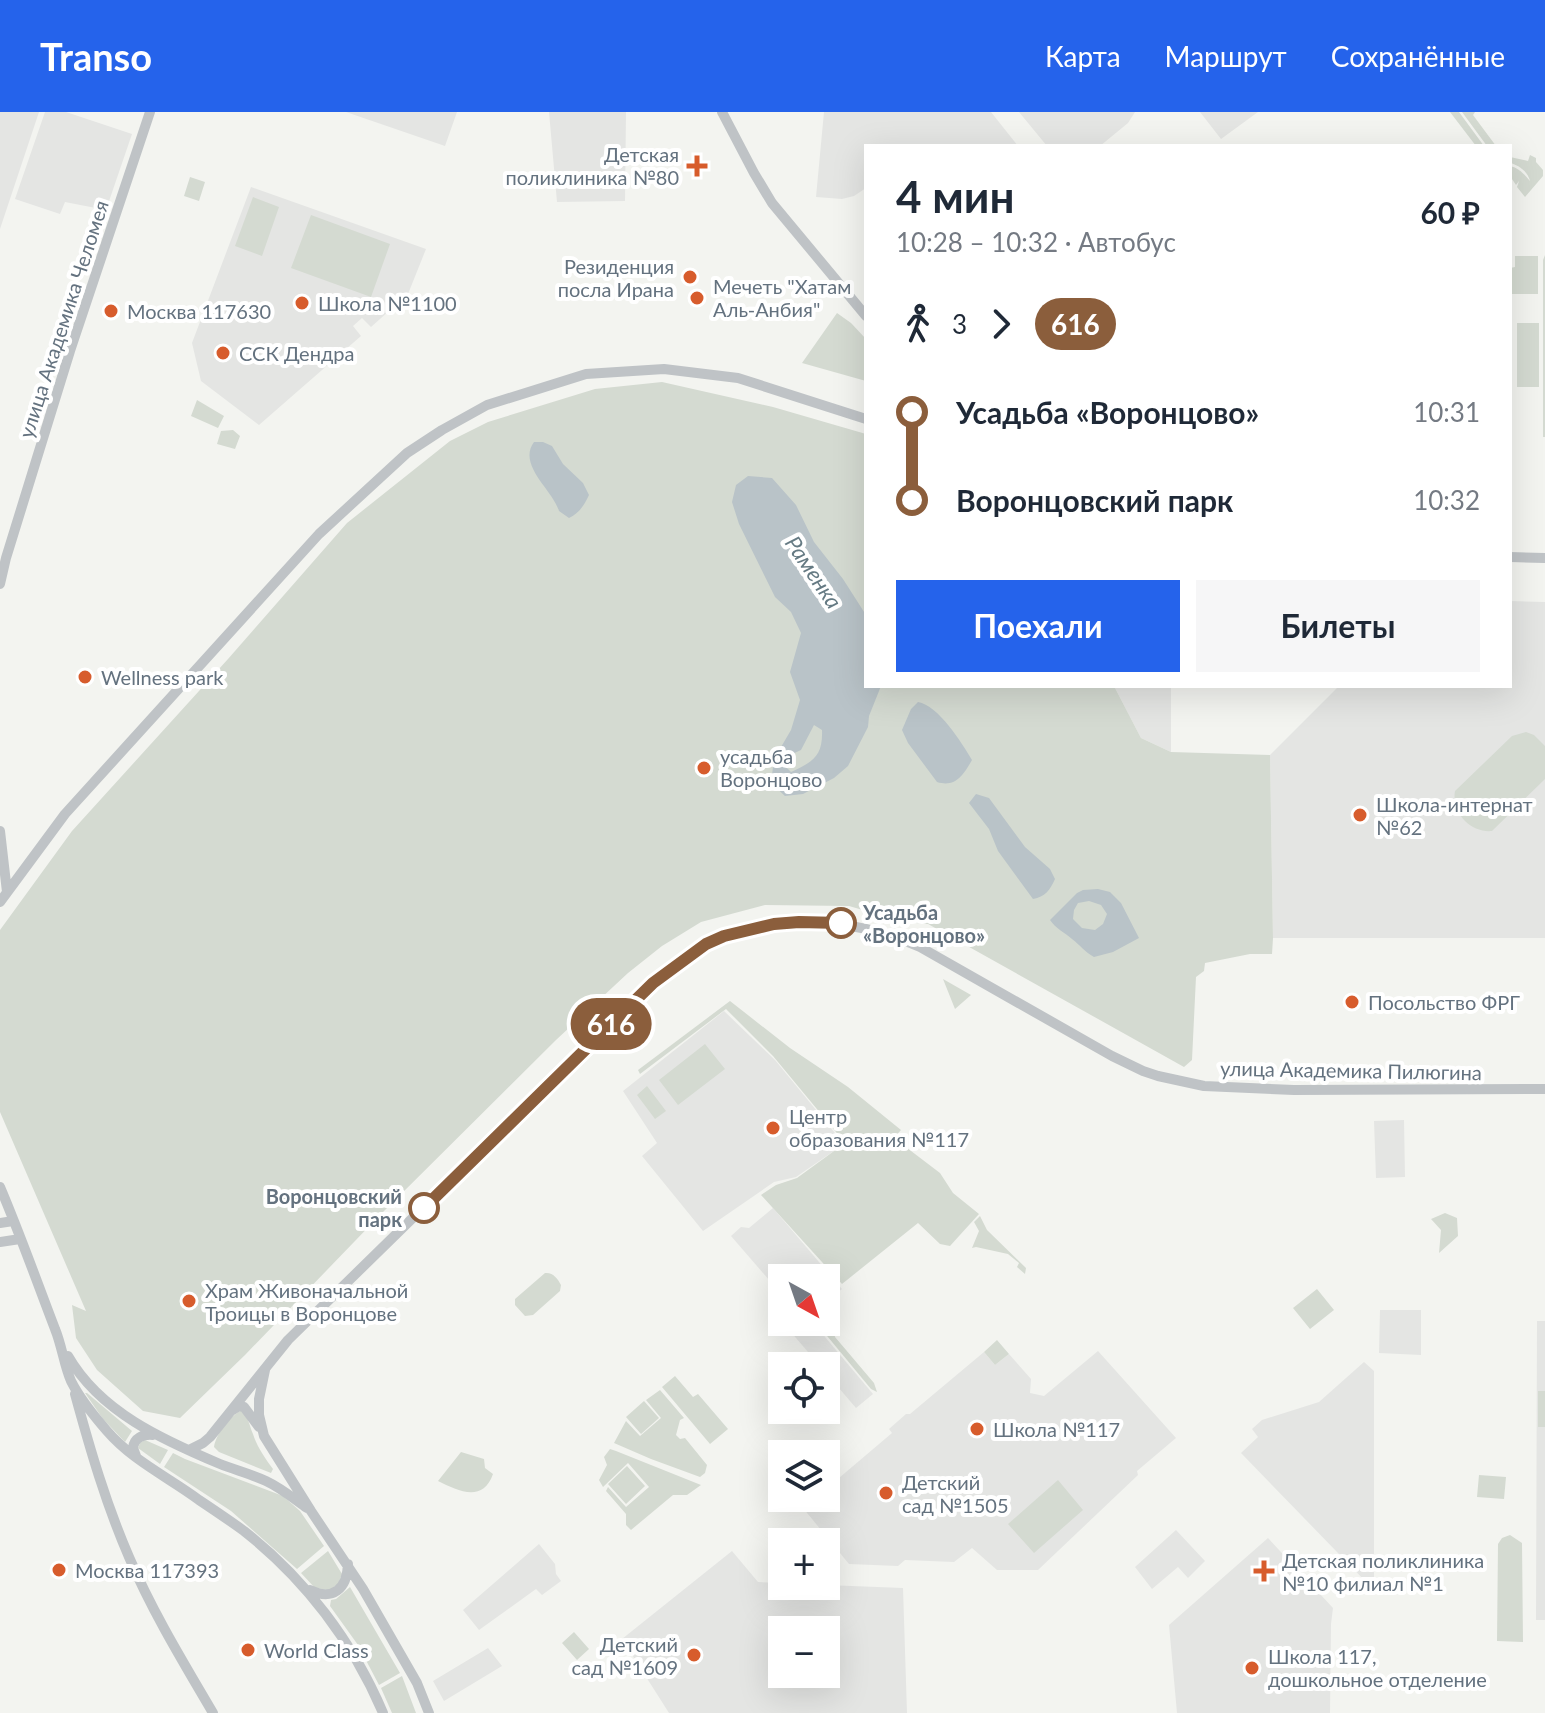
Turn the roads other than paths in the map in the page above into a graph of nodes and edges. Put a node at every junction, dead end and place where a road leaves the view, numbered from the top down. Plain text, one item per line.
1 (150, 112) edge
2 (722, 112) edge
3 (864, 314) edge
4 (864, 418) edge
5 (1512, 557) edge
6 (1545, 558) edge
7 (0, 584) edge
8 (0, 831) edge
9 (7, 892) junction
10 (0, 902) edge
11 (1545, 1089) edge
12 (0, 1187) edge
13 (13, 1221) junction
14 (0, 1223) edge
15 (20, 1239) junction
16 (0, 1242) edge
17 (60, 1340) junction
18 (266, 1367) junction
19 (71, 1380) junction
20 (227, 1414) junction
21 (108, 1432) junction
22 (157, 1436) junction
23 (264, 1436) junction
24 (89, 1444) junction
25 (189, 1450) junction
26 (140, 1461) junction
27 (311, 1511) junction
28 (348, 1564) junction
29 (301, 1585) junction
30 (213, 1713) edge
31 (383, 1713) edge
32 (429, 1713) edge

1 - 7 street, улица Академика Челомея
2 - 3 street
4 - 9 street
5 - 6 street
8 - 9 street
9 - 10 street
11 - 18 street, улица Академика Пилюгина
12 - 13 street
13 - 14 street
13 - 15 street
15 - 16 street
15 - 17 street
17 - 19 street
17 - 22 street
18 - 20 street, улица Академика Пилюгина
18 - 23 street
19 - 21 street
19 - 24 street
20 - 23 street
20 - 25 street, улица Академика Пилюгина
21 - 24 street
21 - 26 street
22 - 25 street
22 - 26 street
23 - 27 street
24 - 30 street
25 - 27 street
26 - 29 street
27 - 28 street
28 - 29 street
28 - 32 street
29 - 31 street

